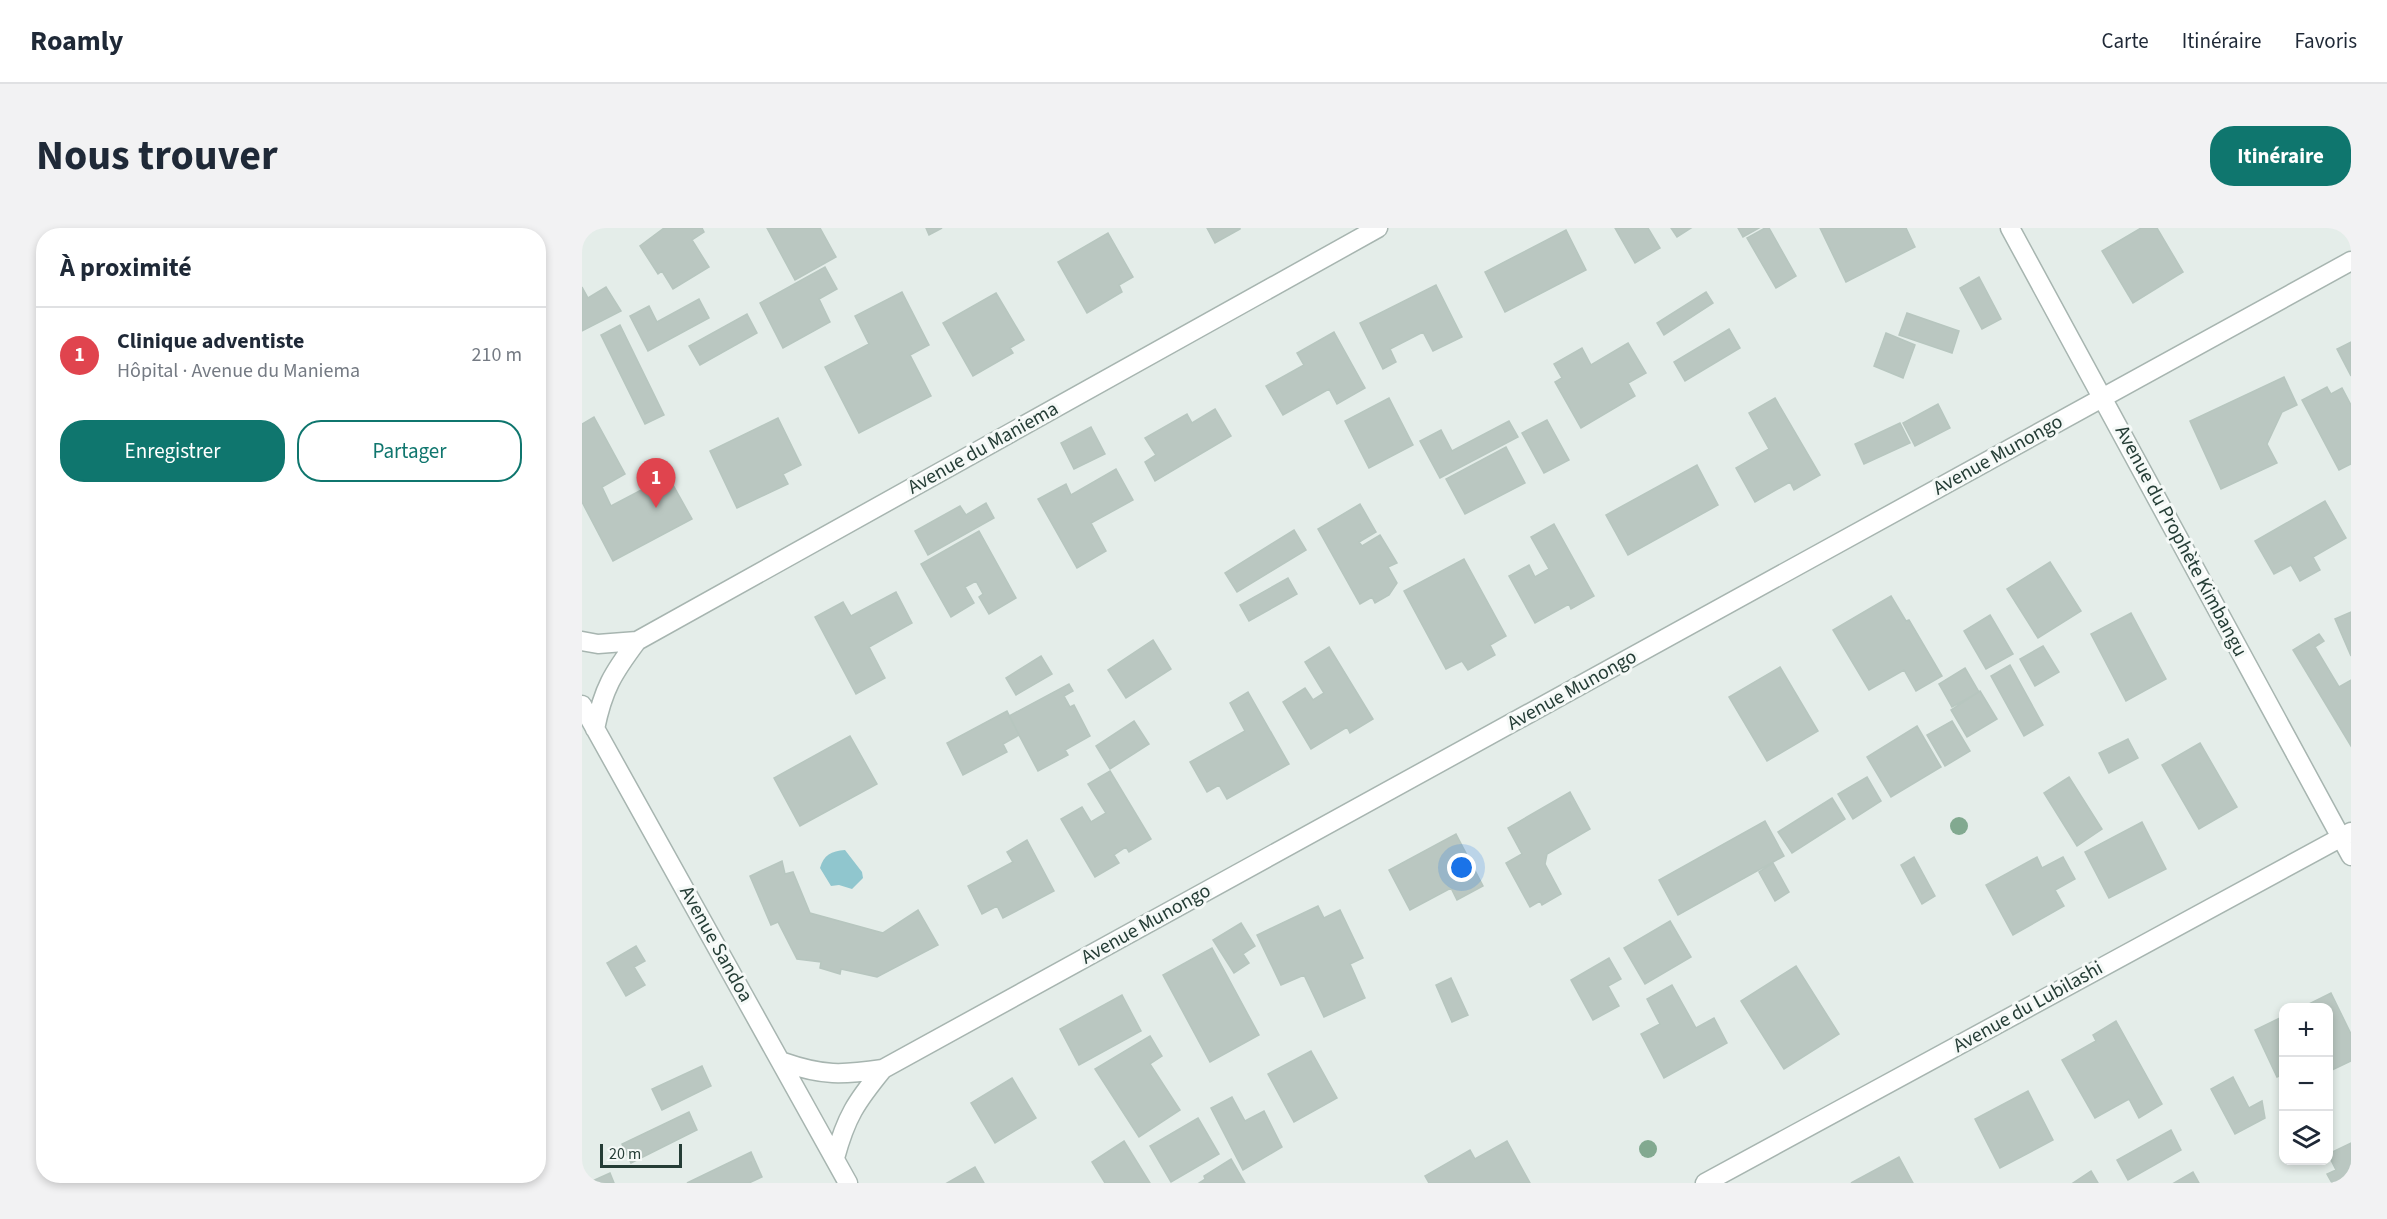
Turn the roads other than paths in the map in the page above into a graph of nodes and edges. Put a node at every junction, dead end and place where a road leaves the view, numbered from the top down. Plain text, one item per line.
1 (1378, 228) edge
2 (2010, 228) edge
3 (2351, 261) edge
4 (2103, 397) junction
5 (582, 641) edge
6 (637, 641) junction
7 (582, 705) edge
8 (595, 729) junction
9 (2346, 834) edge
10 (2351, 856) edge
11 (783, 1062) junction
12 (883, 1069) junction
13 (835, 1158) junction
14 (848, 1183) edge
15 (1705, 1183) edge

1 - 6 street, Avenue du Maniema
2 - 4 street, Avenue du Prophète Kimbangu
3 - 4 street, Avenue Munongo
4 - 9 street, Avenue du Prophète Kimbangu
4 - 12 street, Avenue Munongo
5 - 6 street, Avenue du Maniema
6 - 8 street
7 - 8 street, Avenue Sandoa
8 - 11 street, Avenue Sandoa
9 - 10 street, Avenue du Prophète Kimbangu
9 - 15 street, Avenue du Lubilashi
11 - 12 street, Avenue Munongo
11 - 13 street, Avenue Sandoa
12 - 13 street
13 - 14 street, Avenue Sandoa

